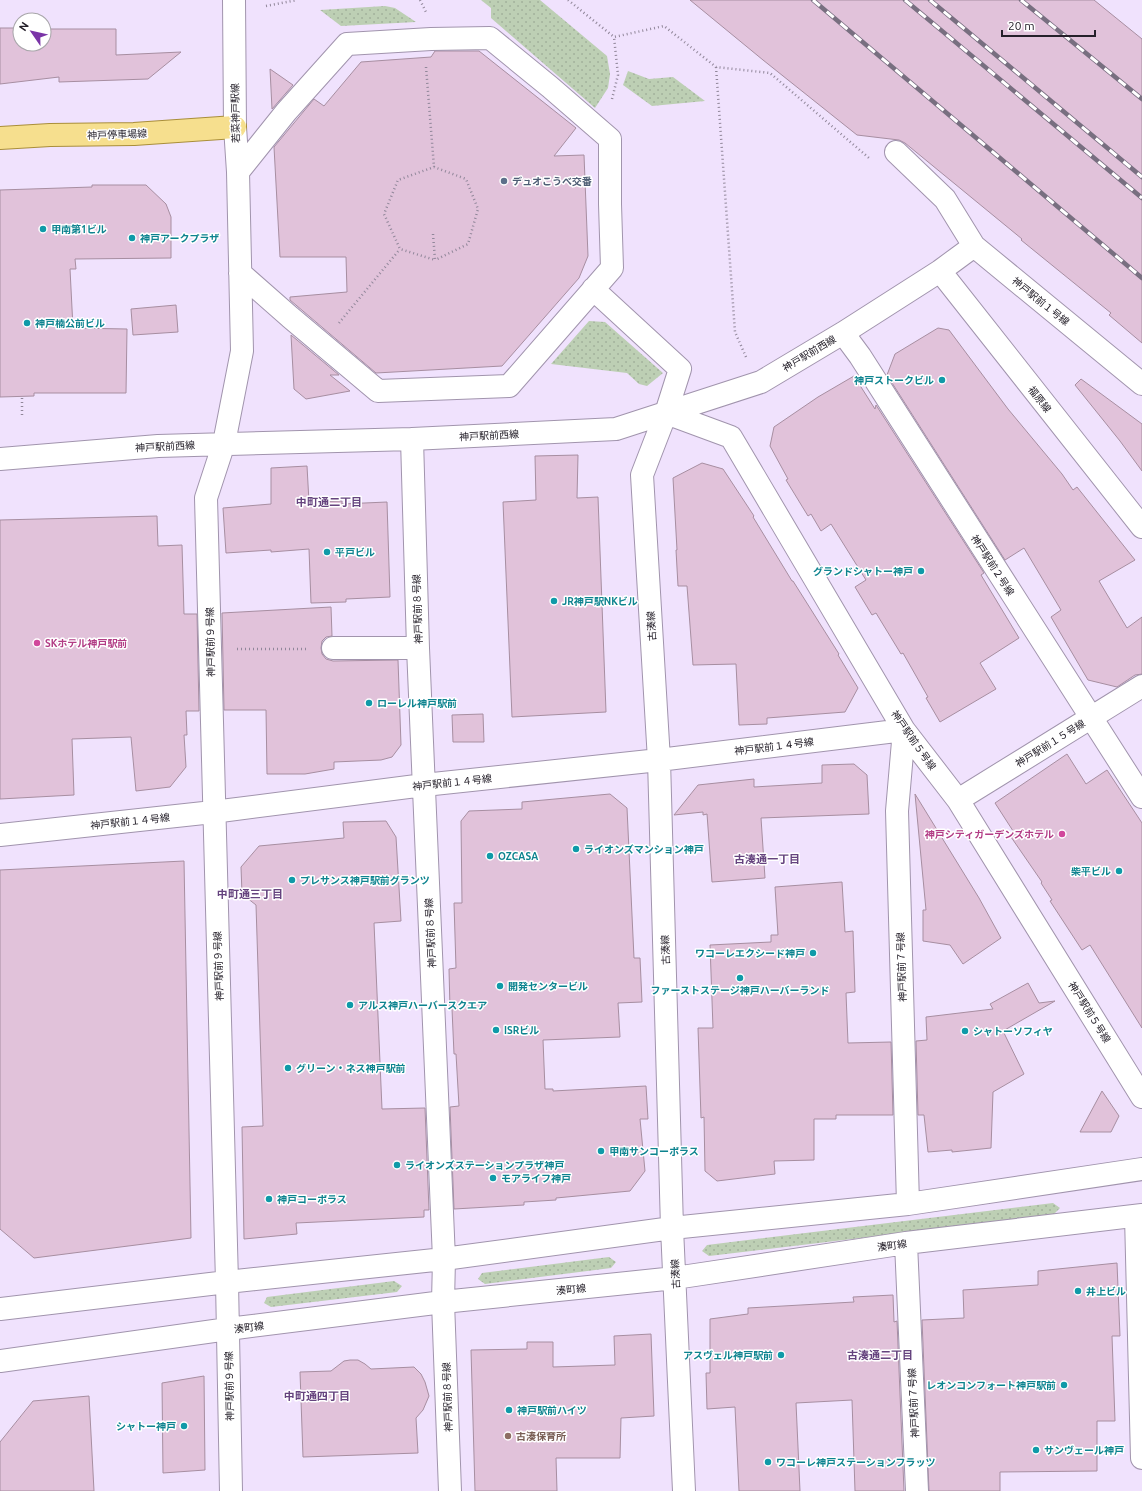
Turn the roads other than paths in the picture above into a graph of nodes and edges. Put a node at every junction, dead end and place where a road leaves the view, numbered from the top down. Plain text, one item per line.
1 (234, 0) edge
2 (235, 127) junction
3 (0, 138) edge
4 (896, 152) dead end
5 (238, 172) junction
6 (974, 246) junction
7 (940, 271) junction
8 (240, 273) junction
9 (593, 289) junction
10 (843, 333) junction
11 (1142, 384) edge
12 (666, 413) junction
13 (412, 439) junction
14 (224, 443) junction
15 (0, 459) edge
16 (1142, 527) edge
17 (333, 648) road end
18 (418, 648) junction
19 (1142, 686) edge
20 (1091, 718) junction
21 (904, 730) junction
22 (659, 760) junction
23 (424, 785) junction
24 (1142, 797) edge
25 (958, 800) junction
26 (213, 812) junction
27 (0, 835) edge
28 (1142, 1097) edge
29 (1142, 1169) edge
30 (908, 1204) junction
31 (1139, 1216) edge
32 (672, 1228) junction
33 (906, 1243) junction
34 (444, 1259) junction
35 (675, 1278) junction
36 (227, 1282) junction
37 (443, 1302) junction
38 (0, 1309) edge
39 (228, 1329) junction
40 (0, 1361) edge
41 (1142, 1458) edge
42 (231, 1491) edge
43 (450, 1491) edge
44 (684, 1491) edge
45 (917, 1491) edge

1 - 2 street, 若菜神戸駅線
2 - 3 main road, 神戸停車場線
2 - 5 street, 若菜神戸駅線
4 - 6 street, 神戸駅前１号線
5 - 8 street, 若菜神戸駅線
5 - 9 street
6 - 7 street
6 - 11 street, 神戸駅前１号線
7 - 10 street, 神戸駅前西線
7 - 16 street, 福原線
8 - 9 street
8 - 14 street
9 - 12 street, 古湊線
10 - 12 street, 神戸駅前西線
10 - 20 street, 神戸駅前２号線
12 - 13 street, 神戸駅前西線
12 - 21 street, 神戸駅前５号線
12 - 22 street, 古湊線
13 - 14 street, 神戸駅前西線
13 - 18 street, 神戸駅前８号線
14 - 15 street, 神戸駅前西線
14 - 26 street, 神戸駅前９号線
17 - 18 street
18 - 23 street, 神戸駅前８号線
19 - 20 street, 神戸駅前１５号線
20 - 24 street, 神戸駅前２号線
20 - 25 street, 神戸駅前１５号線
21 - 22 street, 神戸駅前１４号線
21 - 25 street, 神戸駅前５号線
21 - 30 street, 神戸駅前７号線
22 - 23 street, 神戸駅前１４号線
22 - 32 street, 古湊線
23 - 26 street, 神戸駅前１４号線
23 - 34 street, 神戸駅前８号線
25 - 28 street, 神戸駅前５号線
26 - 27 street, 神戸駅前１４号線
26 - 36 street, 神戸駅前９号線
29 - 30 street
30 - 32 street
31 - 33 street, 湊町線
31 - 41 street
32 - 34 street
32 - 35 street, 古湊線
33 - 35 street, 湊町線
33 - 45 street, 神戸駅前７号線
34 - 36 street
34 - 37 street, 神戸駅前８号線
35 - 37 street, 湊町線
35 - 44 street, 古湊線
36 - 38 street
36 - 39 street, 神戸駅前９号線
37 - 39 street, 湊町線
37 - 43 street, 神戸駅前８号線
39 - 40 street, 湊町線
39 - 42 street, 神戸駅前９号線

